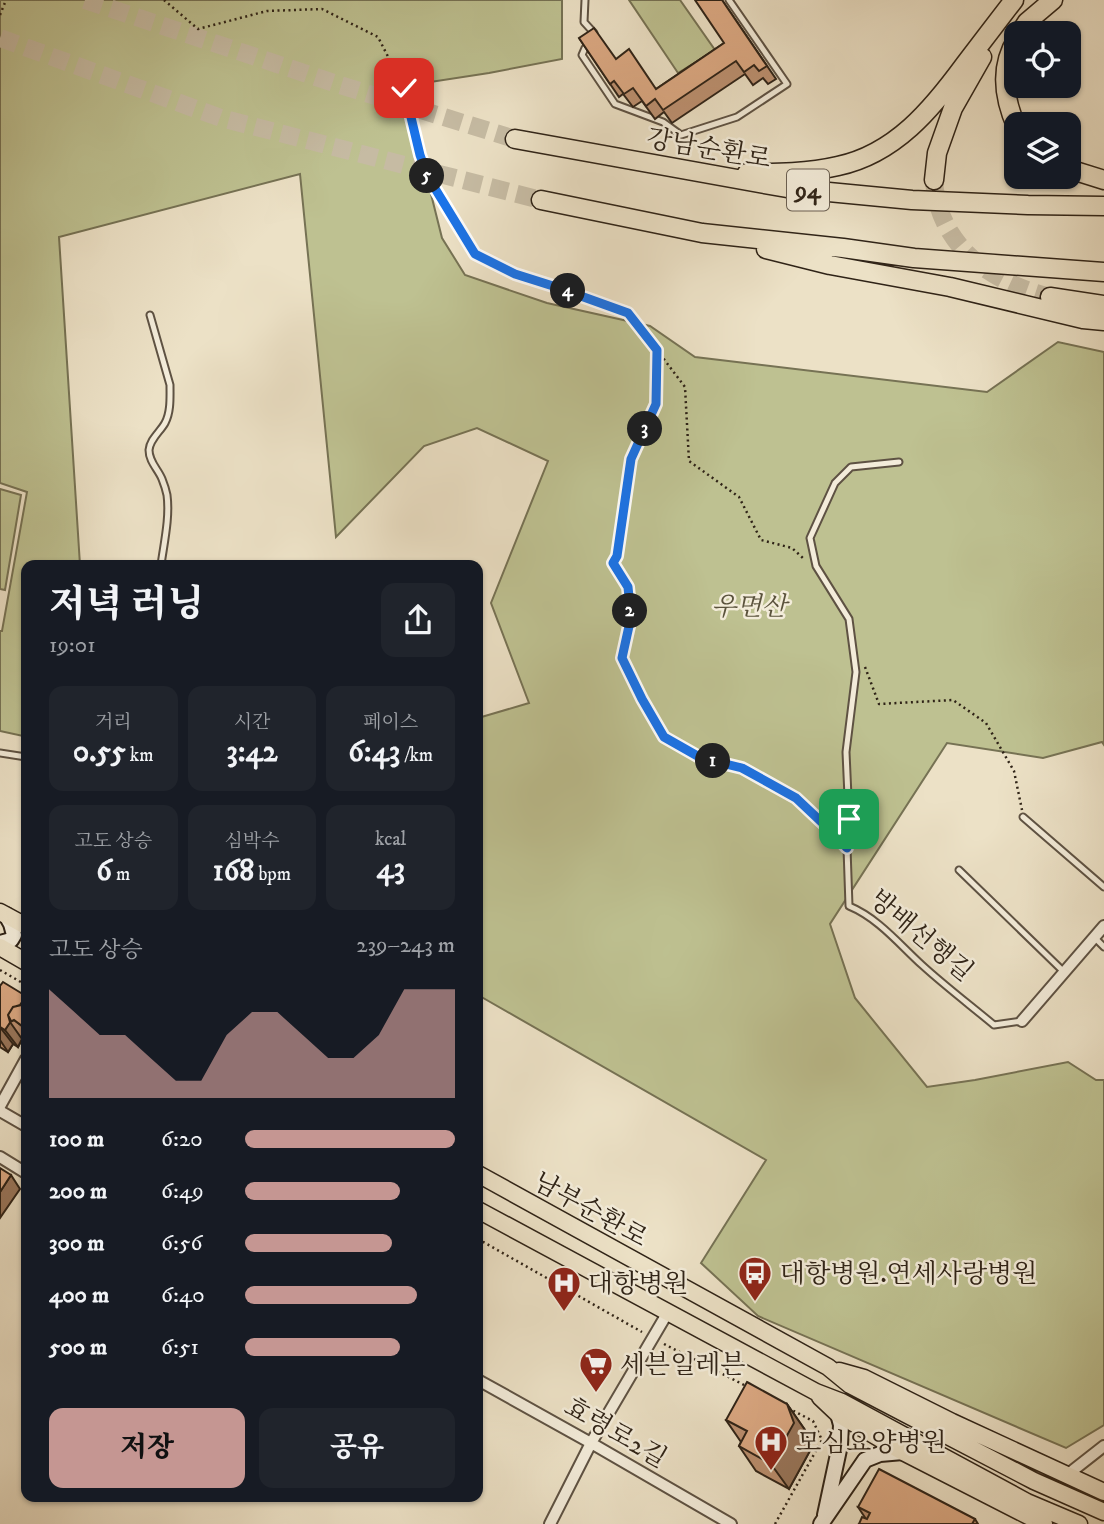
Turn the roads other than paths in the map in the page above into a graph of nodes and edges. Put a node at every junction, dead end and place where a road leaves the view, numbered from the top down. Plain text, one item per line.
1 (585, 0) edge
2 (729, 0) edge
3 (1015, 0) edge
4 (1053, 0) edge
5 (1028, 21) edge
6 (515, 139) tunnel mouth
7 (698, 173) junction
8 (1081, 173) edge
9 (933, 180) tunnel mouth
10 (1104, 180) edge
11 (541, 200) tunnel mouth
12 (1104, 206) edge
13 (702, 233) junction
14 (1104, 272) edge
15 (1050, 297) tunnel mouth
16 (1104, 304) edge
17 (150, 315) dead end
18 (1104, 321) edge
19 (899, 462) dead end
20 (162, 560) edge
21 (0, 753) edge
22 (21, 756) edge
23 (1023, 817) dead end
24 (959, 870) dead end
25 (1104, 887) edge
26 (3, 913) edge
27 (21, 923) edge
28 (1104, 926) edge
29 (1094, 937) junction
30 (0, 945) edge
31 (1104, 947) edge
32 (21, 959) edge
33 (1064, 972) junction
34 (1022, 1021) joint
35 (21, 1069) edge
36 (0, 1109) edge
37 (21, 1123) edge
38 (0, 1157) edge
39 (21, 1170) edge
40 (483, 1177) edge
41 (483, 1213) edge
42 (668, 1312) junction
43 (828, 1367) junction
44 (483, 1383) edge
45 (816, 1392) junction
46 (838, 1414) junction
47 (590, 1443) junction
48 (1104, 1446) edge
49 (903, 1452) junction
50 (1067, 1475) junction
51 (1104, 1492) edge
52 (1104, 1513) edge
53 (822, 1522) edge
54 (550, 1524) edge
55 (731, 1524) edge
56 (1044, 1524) edge
57 (1079, 1524) edge

1 - 2 lane
3 - 7 highway
3 - 9 highway
4 - 5 highway
6 - 7 highway, 강남순환로 / 94
7 - 12 highway, 강남순환로 / 94
8 - 10 highway
11 - 13 highway, 94
13 - 14 highway, 94
13 - 18 highway
15 - 16 highway
17 - 20 lane
19 - 34 lane, 방배선행길
21 - 22 lane
23 - 25 lane
24 - 33 lane
26 - 27 main road
26 - 30 main road
28 - 29 street, 방배선행길
29 - 31 lane
29 - 33 street, 방배선행길
30 - 32 main road
33 - 34 street, 방배선행길
35 - 36 street
36 - 37 street
38 - 39 street
40 - 43 main road, 남부순환로
41 - 42 main road, 남부순환로
42 - 45 main road, 남부순환로
42 - 47 street
43 - 50 main road, 남부순환로
43 - 52 main road, 남부순환로
44 - 47 street, 효령로2길
45 - 46 main road, 남부순환로
45 - 57 main road, 남부순환로
46 - 49 main road, 남부순환로
46 - 53 main road
47 - 54 street
47 - 55 street, 효령로2길
48 - 50 street
49 - 53 main road
49 - 56 main road, 남부순환로
50 - 51 main road, 남부순환로

